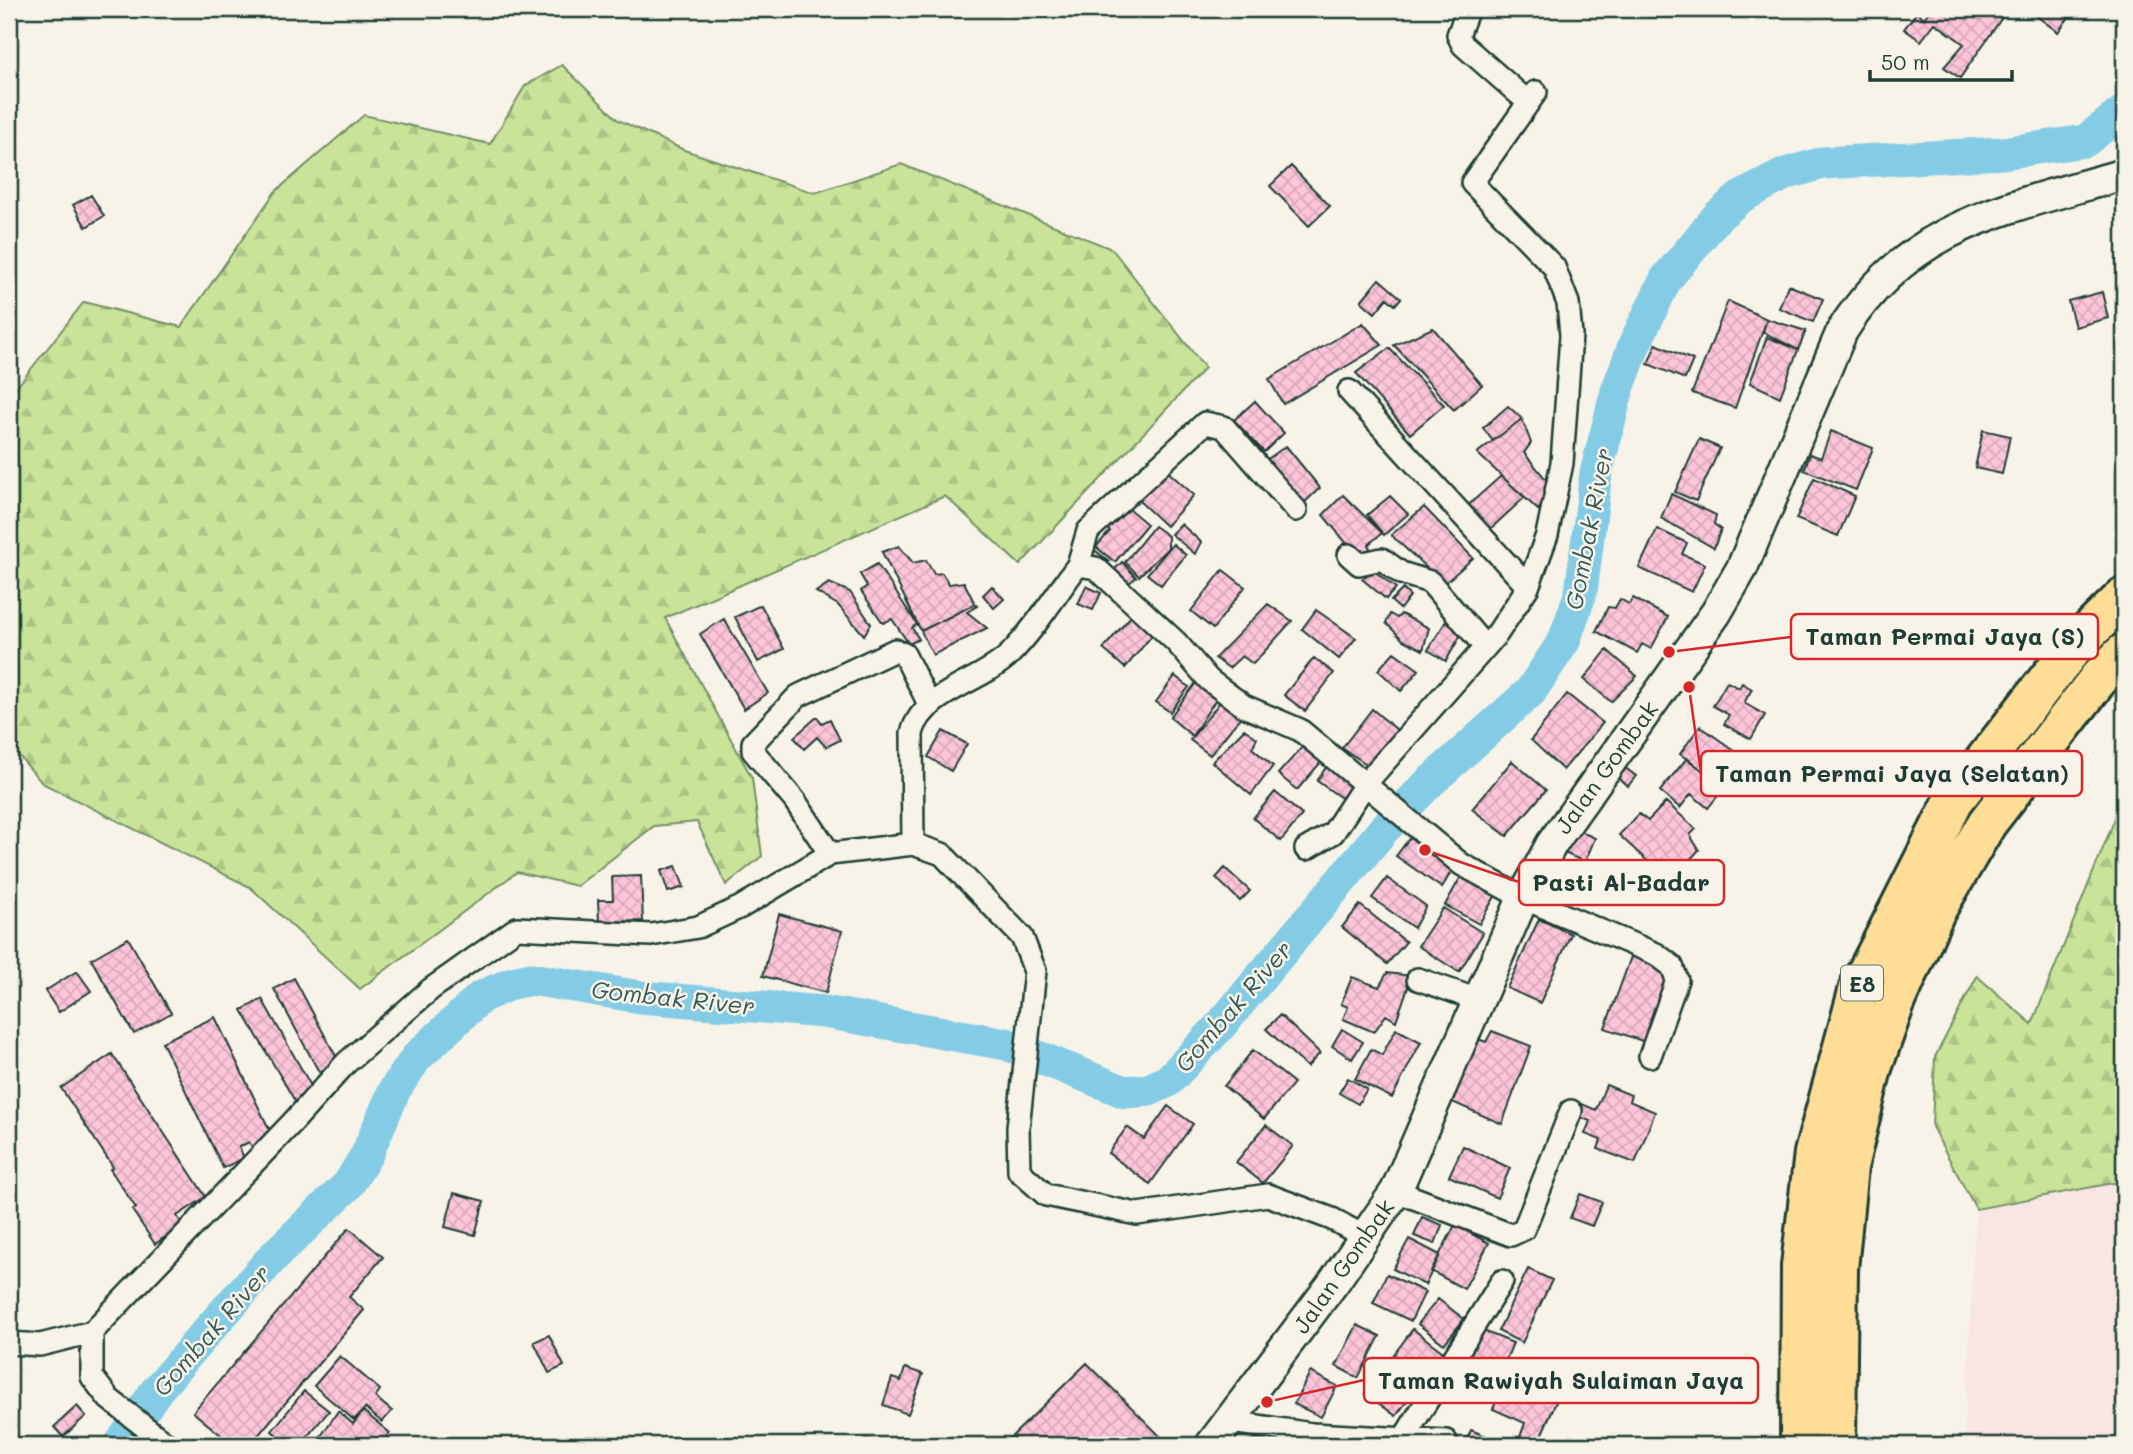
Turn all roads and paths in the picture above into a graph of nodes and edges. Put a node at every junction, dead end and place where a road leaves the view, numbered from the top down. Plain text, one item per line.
1 (1468, 9) edge
2 (2124, 174) edge
3 (1349, 391) dead end
4 (1296, 510) dead end
5 (1349, 555) dead end
6 (1078, 565) junction
7 (1528, 587) junction
8 (2124, 597) edge
9 (1485, 647) junction
10 (2124, 653) edge
11 (930, 706) junction
12 (1366, 783) junction
13 (913, 844) junction
14 (1306, 849) dead end
15 (830, 854) junction
16 (1523, 898) junction
17 (1418, 979) dead end
18 (1478, 1000) junction
19 (1650, 1056) dead end
20 (1571, 1111) dead end
21 (1396, 1191) junction
22 (1365, 1237) junction
23 (1502, 1282) dead end
24 (92, 1332) junction
25 (9, 1343) edge
26 (1837, 1377) junction
27 (1231, 1422) junction
28 (1402, 1441) junction
29 (1446, 1441) dead end
30 (164, 1442) edge
31 (1211, 1445) edge
32 (1800, 1445) edge
33 (1836, 1445) edge
34 (1855, 1445) edge

1 - 7 street
2 - 16 main road, Jalan Gombak
3 - 7 street
4 - 6 street
5 - 9 street
6 - 11 street
6 - 12 street
7 - 9 street
8 - 32 highway, E8
9 - 12 street
10 - 26 highway, E8
11 - 13 street
11 - 15 street
12 - 14 street
12 - 16 street
13 - 15 street
13 - 22 street
15 - 24 street
16 - 18 main road, Jalan Gombak
16 - 19 street
17 - 18 street
18 - 21 main road, Jalan Gombak
20 - 21 street
21 - 22 main road, Jalan Gombak
22 - 27 main road, Jalan Gombak
23 - 28 street
24 - 25 street
24 - 30 street
26 - 33 highway, E8
26 - 34 highway
27 - 28 street
27 - 31 main road, Jalan Gombak
28 - 29 street

